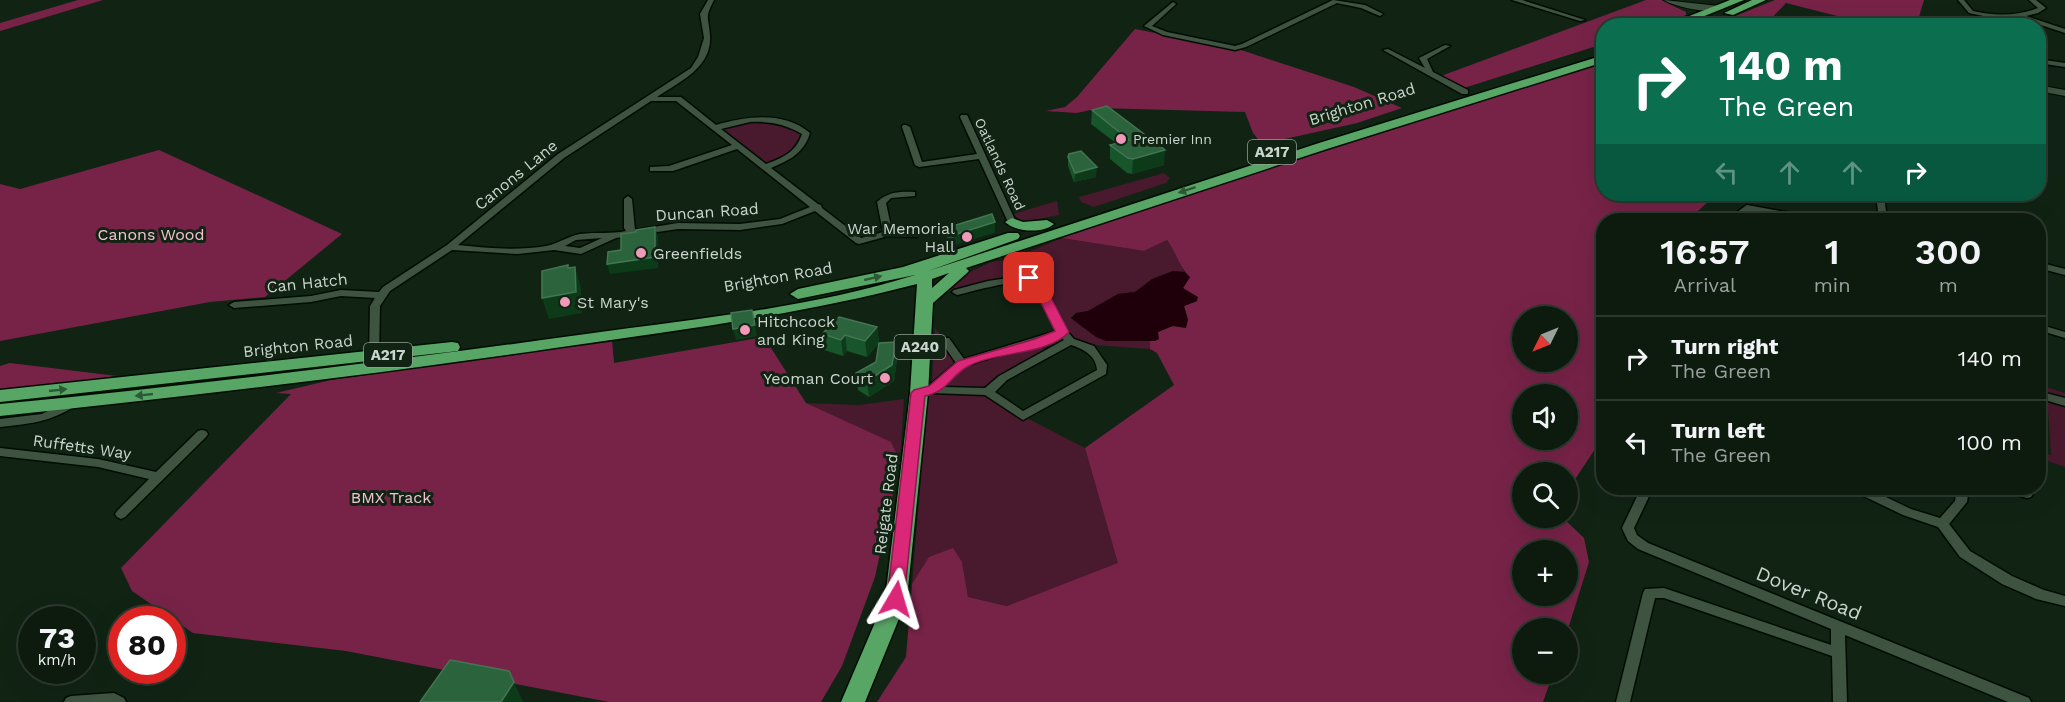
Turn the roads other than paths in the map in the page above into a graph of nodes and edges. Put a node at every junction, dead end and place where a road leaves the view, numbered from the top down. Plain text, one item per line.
1 (711, 0) edge
2 (1317, 0) edge
3 (1337, 0) edge
4 (1515, 0) edge
5 (1667, 0) edge
6 (1739, 0) edge
7 (1761, 0) edge
8 (1961, 0) edge
9 (2032, 0) edge
10 (1173, 4) dead end
11 (1328, 4) junction
12 (1719, 8) junction
13 (1380, 14) dead end
14 (2016, 14) junction
15 (1692, 18) edge
16 (1703, 18) edge
17 (1711, 18) edge
18 (2028, 18) edge
19 (1582, 20) dead end
20 (2046, 24) edge
21 (2065, 31) edge
22 (1447, 46) dead end
23 (1386, 50) dead end
24 (1596, 50) edge
25 (1596, 61) edge
26 (2046, 62) edge
27 (2065, 65) edge
28 (1434, 76) junction
29 (2046, 89) edge
30 (662, 92) junction
31 (1465, 92) junction
32 (2065, 93) edge
33 (678, 99) junction
34 (647, 100) junction
35 (963, 117) dead end
36 (906, 127) dead end
37 (714, 128) junction
38 (738, 146) junction
39 (982, 156) junction
40 (767, 167) junction
41 (653, 170) dead end
42 (912, 194) dead end
43 (627, 199) dead end
44 (818, 207) junction
45 (1741, 213) edge
46 (1774, 213) edge
47 (1016, 228) junction
48 (888, 233) junction
49 (632, 234) junction
50 (914, 235) dead end
51 (1039, 239) junction
52 (450, 247) junction
53 (981, 259) junction
54 (2046, 267) edge
55 (917, 271) junction
56 (2065, 272) edge
57 (892, 287) junction
58 (957, 292) dead end
59 (382, 295) junction
60 (925, 302) junction
61 (234, 305) dead end
62 (2046, 329) edge
63 (2065, 335) edge
64 (1066, 337) junction
65 (945, 340) dead end
66 (1037, 343) junction
67 (1047, 352) junction
68 (371, 363) junction
69 (962, 364) junction
70 (926, 391) junction
71 (988, 392) junction
72 (0, 396) edge
73 (2046, 396) edge
74 (2065, 402) edge
75 (1, 421) edge
76 (202, 434) dead end
77 (0, 453) edge
78 (159, 477) junction
79 (1644, 495) edge
80 (1872, 495) edge
81 (1962, 495) edge
82 (121, 513) dead end
83 (1942, 524) junction
84 (2065, 602) edge
85 (1838, 627) junction
86 (1839, 653) junction
87 (70, 702) edge
88 (119, 702) edge
89 (853, 702) edge
90 (1623, 702) edge
91 (1840, 702) edge
92 (2023, 702) edge

1 - 30 street, Canons Lane
2 - 11 street
3 - 11 street
3 - 13 street
4 - 19 street
5 - 12 street
5 - 15 street
6 - 12 highway
7 - 17 highway
8 - 14 street
9 - 14 street
10 - 11 street
12 - 16 highway
14 - 18 street
20 - 21 street
22 - 28 street
23 - 28 street
24 - 31 highway, Brighton Road / A217
25 -> 51 highway, Brighton Road / A217
26 - 27 street
28 - 31 street
29 - 32 street
30 - 33 street
30 - 34 street, Canons Lane
31 - 47 highway, Brighton Road / A217
33 - 34 street
33 - 37 street
34 - 52 street, Canons Lane
35 - 39 street, Oatlands Road
36 - 39 street
37 - 38 street
37 - 40 street
38 - 40 street
38 - 41 street
39 - 47 street, Oatlands Road
40 - 44 street
42 - 48 street
43 - 49 street
44 - 48 street
44 - 49 street, Duncan Road
45 - 46 street
47 - 51 highway
47 - 55 highway, Brighton Road / A217
48 - 50 street
49 - 52 street, Duncan Road
51 - 53 highway, Brighton Road / A217
52 - 59 street, Canons Lane
53 - 55 highway, Brighton Road / A217
53 - 60 highway
54 - 56 street
55 - 57 highway, Brighton Road / A217
55 - 60 highway, A240
68 -> 55 highway, Brighton Road / A217
57 - 60 highway
57 - 68 highway, Brighton Road / A217
58 - 64 street
59 - 61 street, Can Hatch
59 - 68 street
60 - 70 highway, Reigate Road / A240
62 - 63 street
64 - 66 street
64 - 67 street
64 - 71 street
65 - 69 street
66 - 67 street
66 - 69 street
67 - 71 street
72 -> 68 highway, Brighton Road / A217
68 -> 75 highway, Brighton Road / A217
69 - 70 street
70 - 71 street
70 - 89 highway, Reigate Road / A240
73 - 74 street
76 - 78 street
77 - 78 street, Ruffetts Way
78 - 82 street
79 - 85 street, Dover Road
80 - 83 street
81 - 83 street
83 - 84 street
85 - 86 street
85 - 92 street, Dover Road
86 - 90 street
86 - 91 street
87 - 88 street

